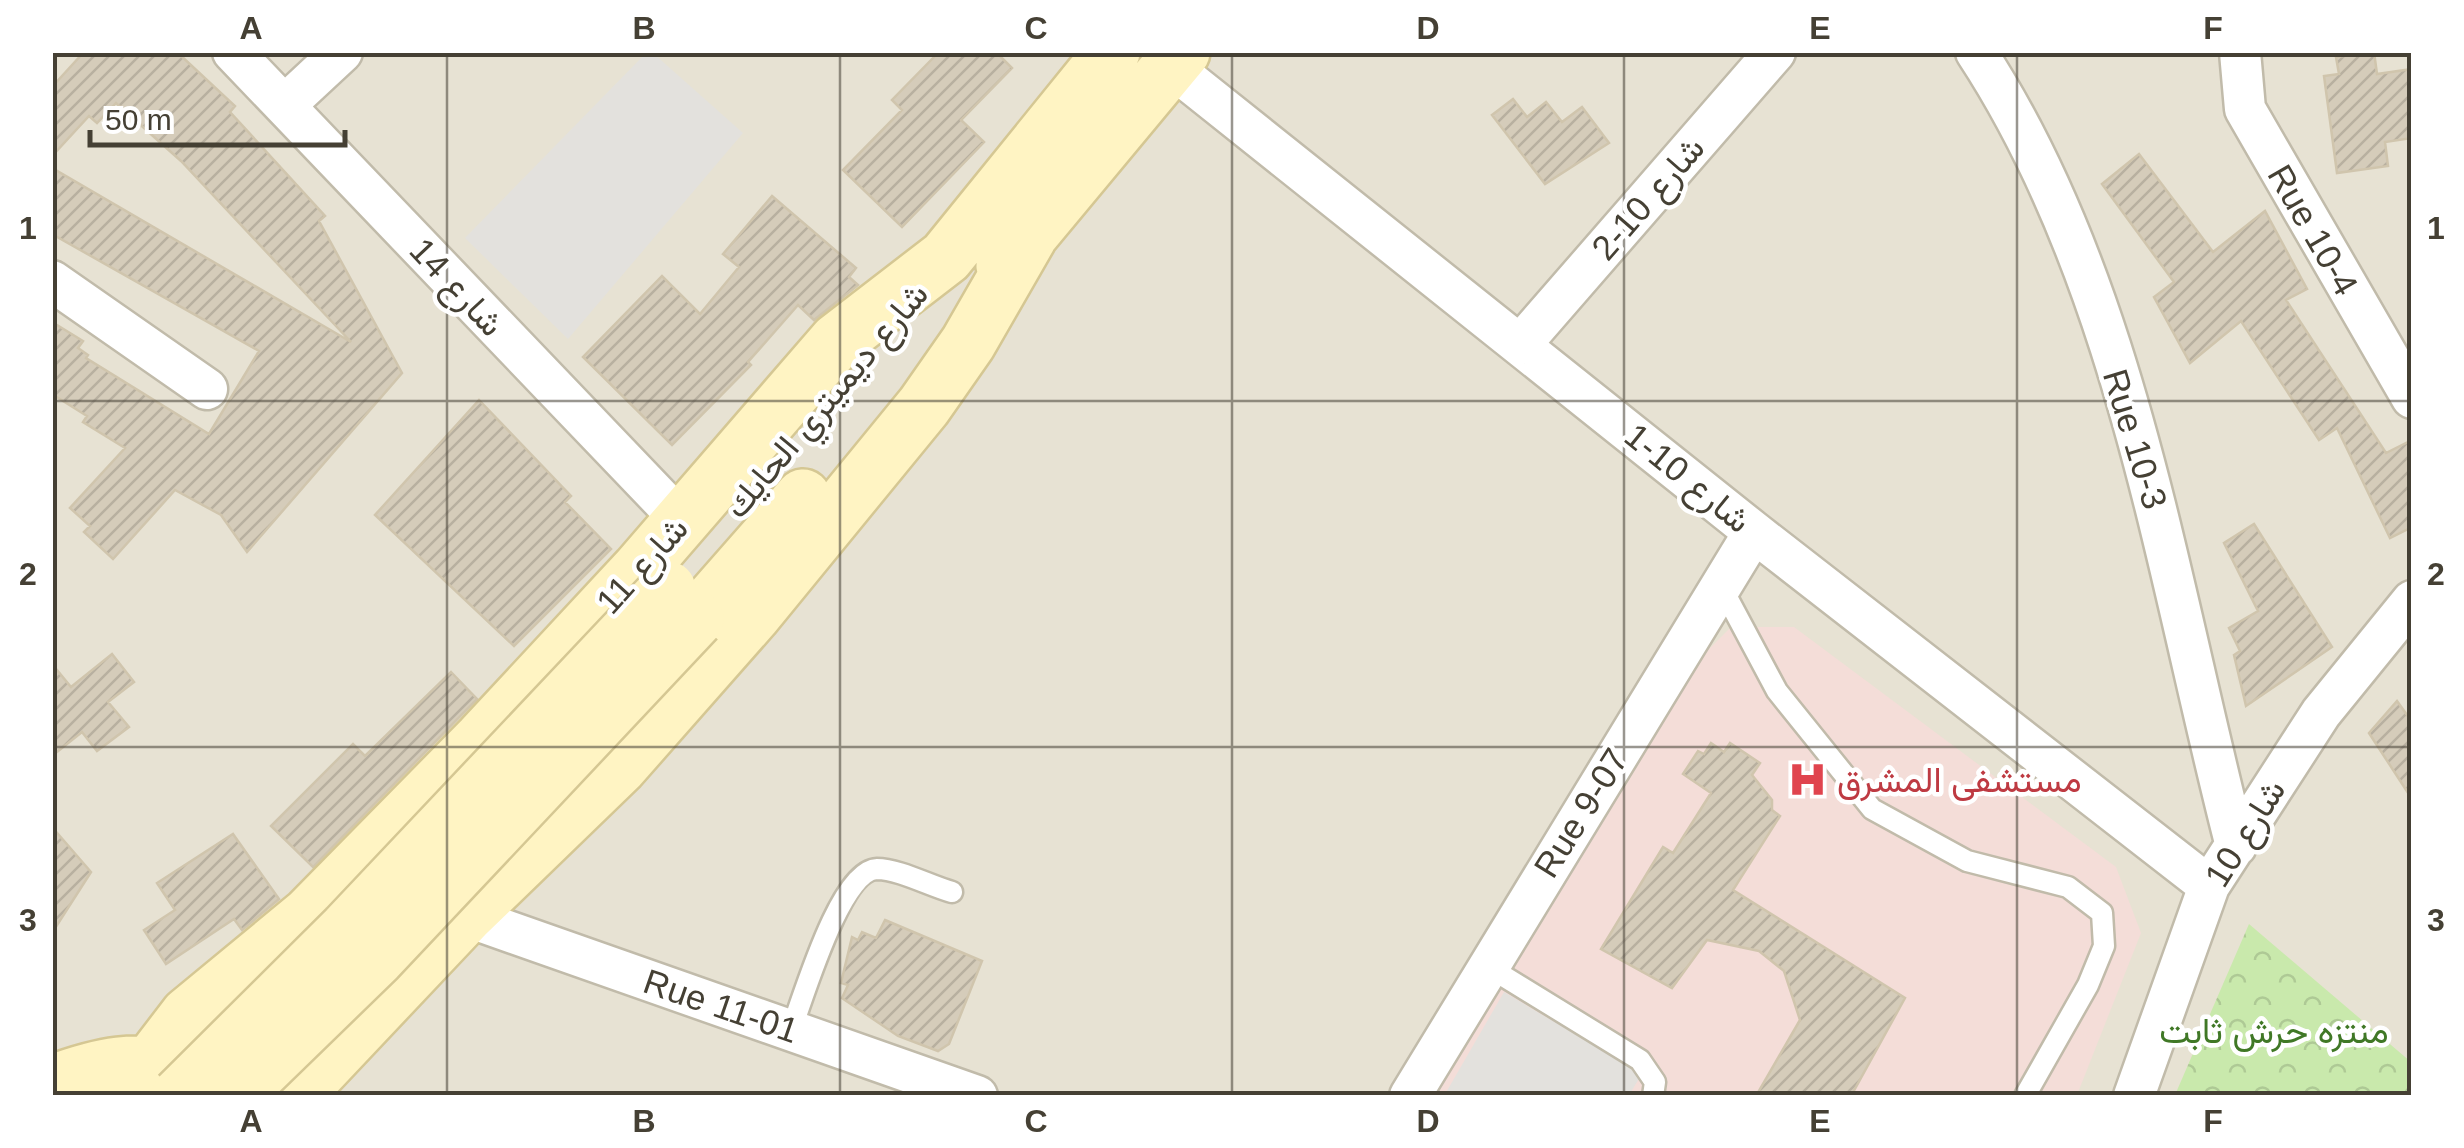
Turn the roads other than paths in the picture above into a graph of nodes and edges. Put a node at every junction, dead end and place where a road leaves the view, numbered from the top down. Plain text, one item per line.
1 (234, 52) edge
2 (342, 52) edge
3 (1112, 52) edge
4 (1775, 52) edge
5 (1976, 52) edge
6 (2240, 52) edge
7 (1176, 59) edge
8 (285, 106) junction
9 (1029, 237) junction
10 (946, 258) junction
11 (52, 281) edge
12 (1521, 344) junction
13 (207, 389) dead end
14 (2412, 398) edge
15 (682, 521) junction
16 (1754, 532) junction
17 (1721, 586) junction
18 (2412, 602) edge
19 (682, 604) junction
20 (2236, 846) junction
21 (2209, 886) junction
22 (952, 892) dead end
23 (466, 916) junction
24 (1486, 966) junction
25 (792, 1030) junction
26 (52, 1038) edge
27 (145, 1074) edge
28 (52, 1083) edge
29 (237, 1096) edge
30 (295, 1096) edge
31 (977, 1096) edge
32 (1410, 1096) edge
33 (1653, 1096) edge
34 (2024, 1096) edge
35 (2134, 1096) edge

1 - 8 street, شارع 14
2 - 8 street
3 - 10 main road, شارع 11
4 - 12 street, شارع 10-2
5 - 20 street, Rue 10-3
6 - 14 street, Rue 10-4
7 - 9 main road
7 - 12 street, شارع 10-1
8 - 15 street, شارع 14
9 - 19 main road
9 - 23 main road
10 - 15 main road, شارع 11
10 - 19 main road, شارع ديميتري الحايك
11 - 13 street
12 - 16 street, شارع 10-1
15 - 27 main road, شارع 11
16 - 17 street, Rue 9-07
16 - 21 street, شارع 10-1
17 - 24 street, Rue 9-07
17 - 34 lane
18 - 20 street, شارع 10
19 - 27 main road, bridge
19 - 29 main road, bridge
20 - 21 street, شارع 10
21 - 35 street, شارع 10
22 - 25 lane
23 - 25 street, Rue 11-01
23 - 30 main road
24 - 32 street, Rue 9-07
24 - 33 lane
25 - 31 street, Rue 11-01
26 - 27 main road
27 - 28 main road
27 - 29 main road

